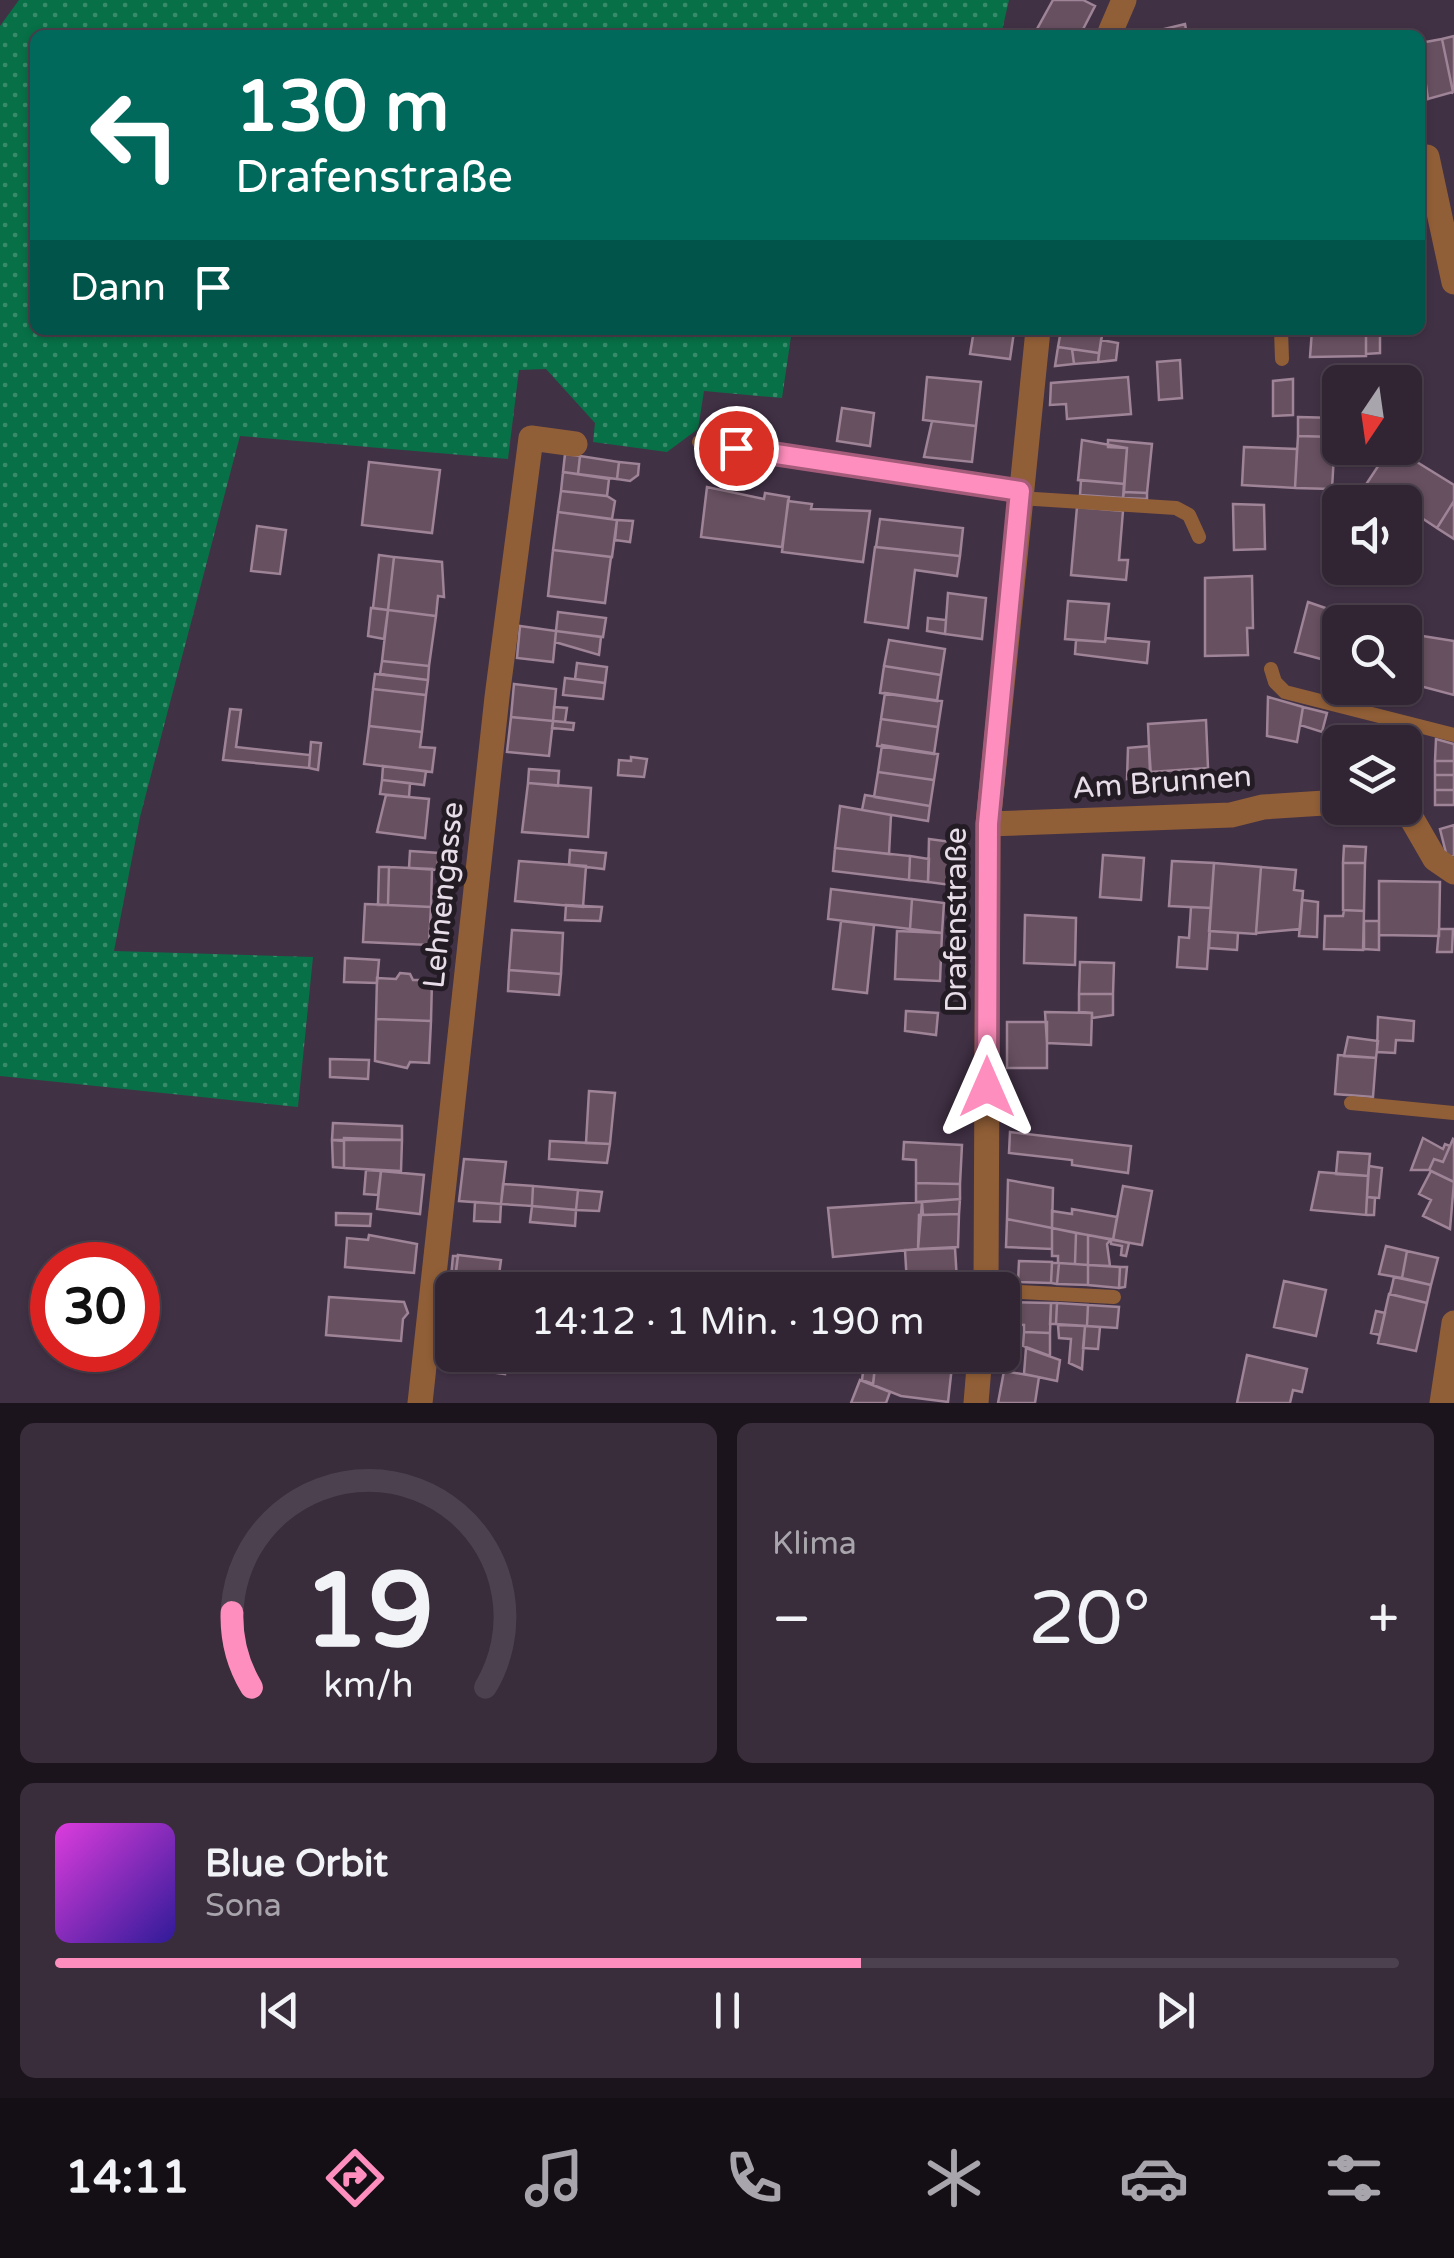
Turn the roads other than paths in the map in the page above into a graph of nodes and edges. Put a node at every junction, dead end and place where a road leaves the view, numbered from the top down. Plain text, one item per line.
1 (1124, 0) edge
2 (1111, 30) edge
3 (1454, 151) edge
4 (1425, 158) edge
5 (1425, 162) edge
6 (1454, 282) edge
7 (1037, 335) edge
8 (1282, 335) edge
9 (1282, 360) dead end
10 (700, 442) dead end
11 (575, 444) dead end
12 (1020, 495) junction
13 (1198, 537) dead end
14 (1271, 669) dead end
15 (1454, 735) edge
16 (1322, 803) edge
17 (988, 824) junction
18 (1416, 825) edge
19 (1454, 872) edge
20 (1350, 1103) dead end
21 (1454, 1113) edge
22 (986, 1272) edge
23 (1020, 1292) edge
24 (1114, 1297) dead end
25 (1454, 1323) edge
26 (979, 1372) edge
27 (420, 1403) edge
28 (976, 1403) edge
29 (1442, 1403) edge

1 - 2 street
3 - 4 street
5 - 6 street
7 - 12 street, Drafenstraße
8 - 9 lane
10 - 12 lane
11 - 27 street, Lehnengasse
12 - 13 lane
12 - 17 street, Drafenstraße
14 - 15 lane
16 - 17 street, Am Brunnen
17 - 22 street, Drafenstraße
18 - 19 street
20 - 21 lane
23 - 24 lane
25 - 29 street
26 - 28 street

